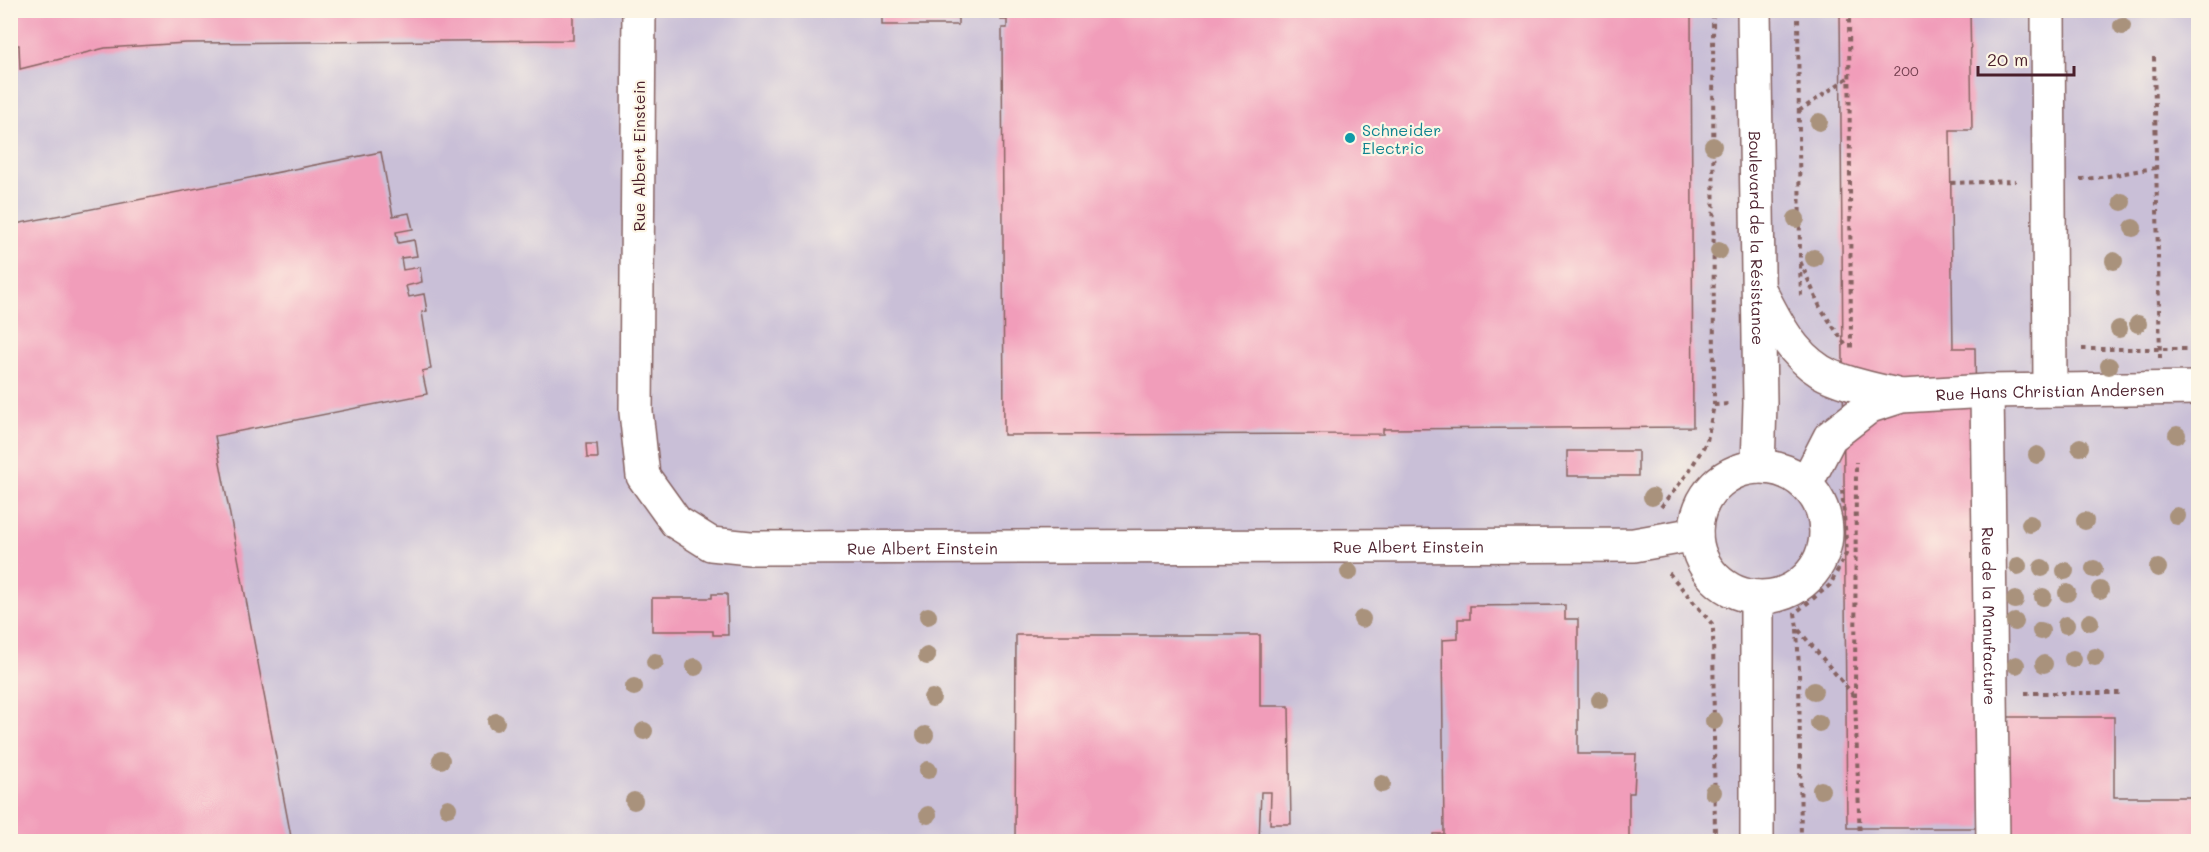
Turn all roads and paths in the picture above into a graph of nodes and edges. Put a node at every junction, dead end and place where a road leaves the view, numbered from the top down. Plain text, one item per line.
1 (639, 10) edge
2 (1713, 10) edge
3 (1755, 10) edge
4 (1798, 10) edge
5 (1849, 10) edge
6 (2048, 10) edge
7 (2154, 57) dead end
8 (1849, 77) junction
9 (1799, 111) junction
10 (1757, 287) junction
11 (2050, 349) junction
12 (2161, 349) junction
13 (2199, 349) edge
14 (2158, 388) junction
15 (2199, 388) edge
16 (2050, 390) junction
17 (1987, 391) junction
18 (1901, 396) junction
19 (1856, 462) dead end
20 (1758, 467) junction
21 (1806, 484) junction
22 (1841, 488) dead end
23 (1696, 534) junction
24 (1661, 540) junction
25 (1757, 597) junction
26 (1797, 628) junction
27 (1991, 693) junction
28 (2123, 693) dead end
29 (1856, 696) junction
30 (1715, 842) edge
31 (1757, 842) edge
32 (1801, 842) edge
33 (1860, 842) edge
34 (1993, 842) edge

1 - 24 street, Rue Albert Einstein
2 - 24 path
3 - 10 street, Boulevard de la Résistance
4 - 9 path
5 - 8 path
6 - 11 street
7 - 12 path
8 - 9 path
8 - 9 path
10 - 18 street, Rue Hans Christian Andersen
10 - 20 street, Boulevard de la Résistance
11 - 12 path
11 - 16 street
12 - 13 path
12 - 14 path
14 - 15 street, Rue Hans Christian Andersen
14 - 16 street, Rue Hans Christian Andersen
16 - 17 street, Rue Hans Christian Andersen
17 - 18 street, Rue Hans Christian Andersen
17 - 27 street, Rue de la Manufacture
18 - 21 street, Rue Hans Christian Andersen
19 - 29 path
20 - 21 street
20 - 23 street
21 - 25 street
22 - 26 path
23 - 24 street, Rue Albert Einstein
23 - 25 street
24 - 30 path
25 - 31 street
26 - 29 path
26 - 32 path
27 - 28 path
27 - 34 street, Rue de la Manufacture
29 - 33 path

